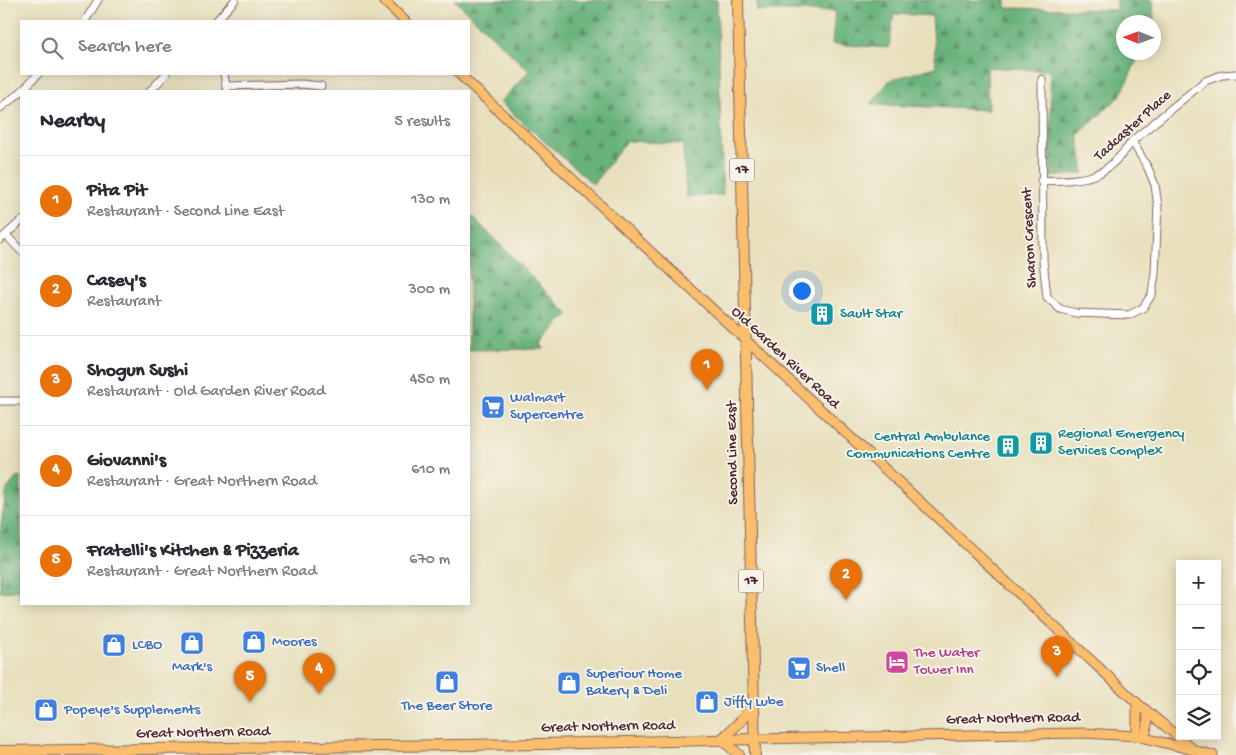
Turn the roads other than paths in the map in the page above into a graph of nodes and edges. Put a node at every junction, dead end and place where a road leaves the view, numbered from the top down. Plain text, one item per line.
1 (98, 0) edge
2 (233, 0) edge
3 (383, 0) edge
4 (738, 0) edge
5 (86, 20) edge
6 (217, 20) edge
7 (404, 20) edge
8 (1236, 74) edge
9 (37, 75) edge
10 (165, 75) edge
11 (224, 75) edge
12 (460, 75) edge
13 (1042, 79) dead end
14 (321, 86) dead end
15 (226, 89) edge
16 (24, 90) edge
17 (151, 90) edge
18 (20, 93) edge
19 (0, 108) edge
20 (1132, 141) junction
21 (1042, 181) junction
22 (20, 222) edge
23 (3, 238) edge
24 (20, 250) edge
25 (746, 341) junction
26 (0, 401) edge
27 (20, 401) edge
28 (754, 700) junction
29 (1137, 703) junction
30 (1146, 710) junction
31 (1141, 737) junction
32 (722, 739) junction
33 (754, 739) junction
34 (1192, 749) junction
35 (0, 751) edge
36 (349, 751) edge
37 (739, 755) edge
38 (755, 755) edge
39 (1213, 755) edge

1 - 5 street
2 - 6 street
3 - 7 main road
4 - 25 highway, Second Line East / 17
8 - 20 street, Tadcaster Place
9 - 16 street
10 - 17 street
11 - 15 street
12 - 25 main road, Old Garden River Road
13 - 21 street, Sharon Crescent
14 - 15 street
18 - 19 street
20 - 21 street, Tadcaster Place
20 - 21 street, Sharon Crescent
22 - 23 street
23 - 24 street
25 - 28 highway, Second Line East / 17
25 - 29 main road, Old Garden River Road
26 - 27 street
28 - 32 highway
28 - 33 highway, Second Line East / 17
29 - 30 main road, Old Garden River Road
29 - 31 main road
30 - 31 main road
30 - 34 main road, Old Garden River Road
31 - 33 main road, Great Northern Road
31 - 34 main road, Great Northern Road
32 - 33 highway, Great Northern Road
32 - 36 highway, Great Northern Road
32 - 37 highway
33 - 38 highway, Second Line East
34 - 39 main road, Great Northern Road
35 - 36 highway, Great Northern Road

